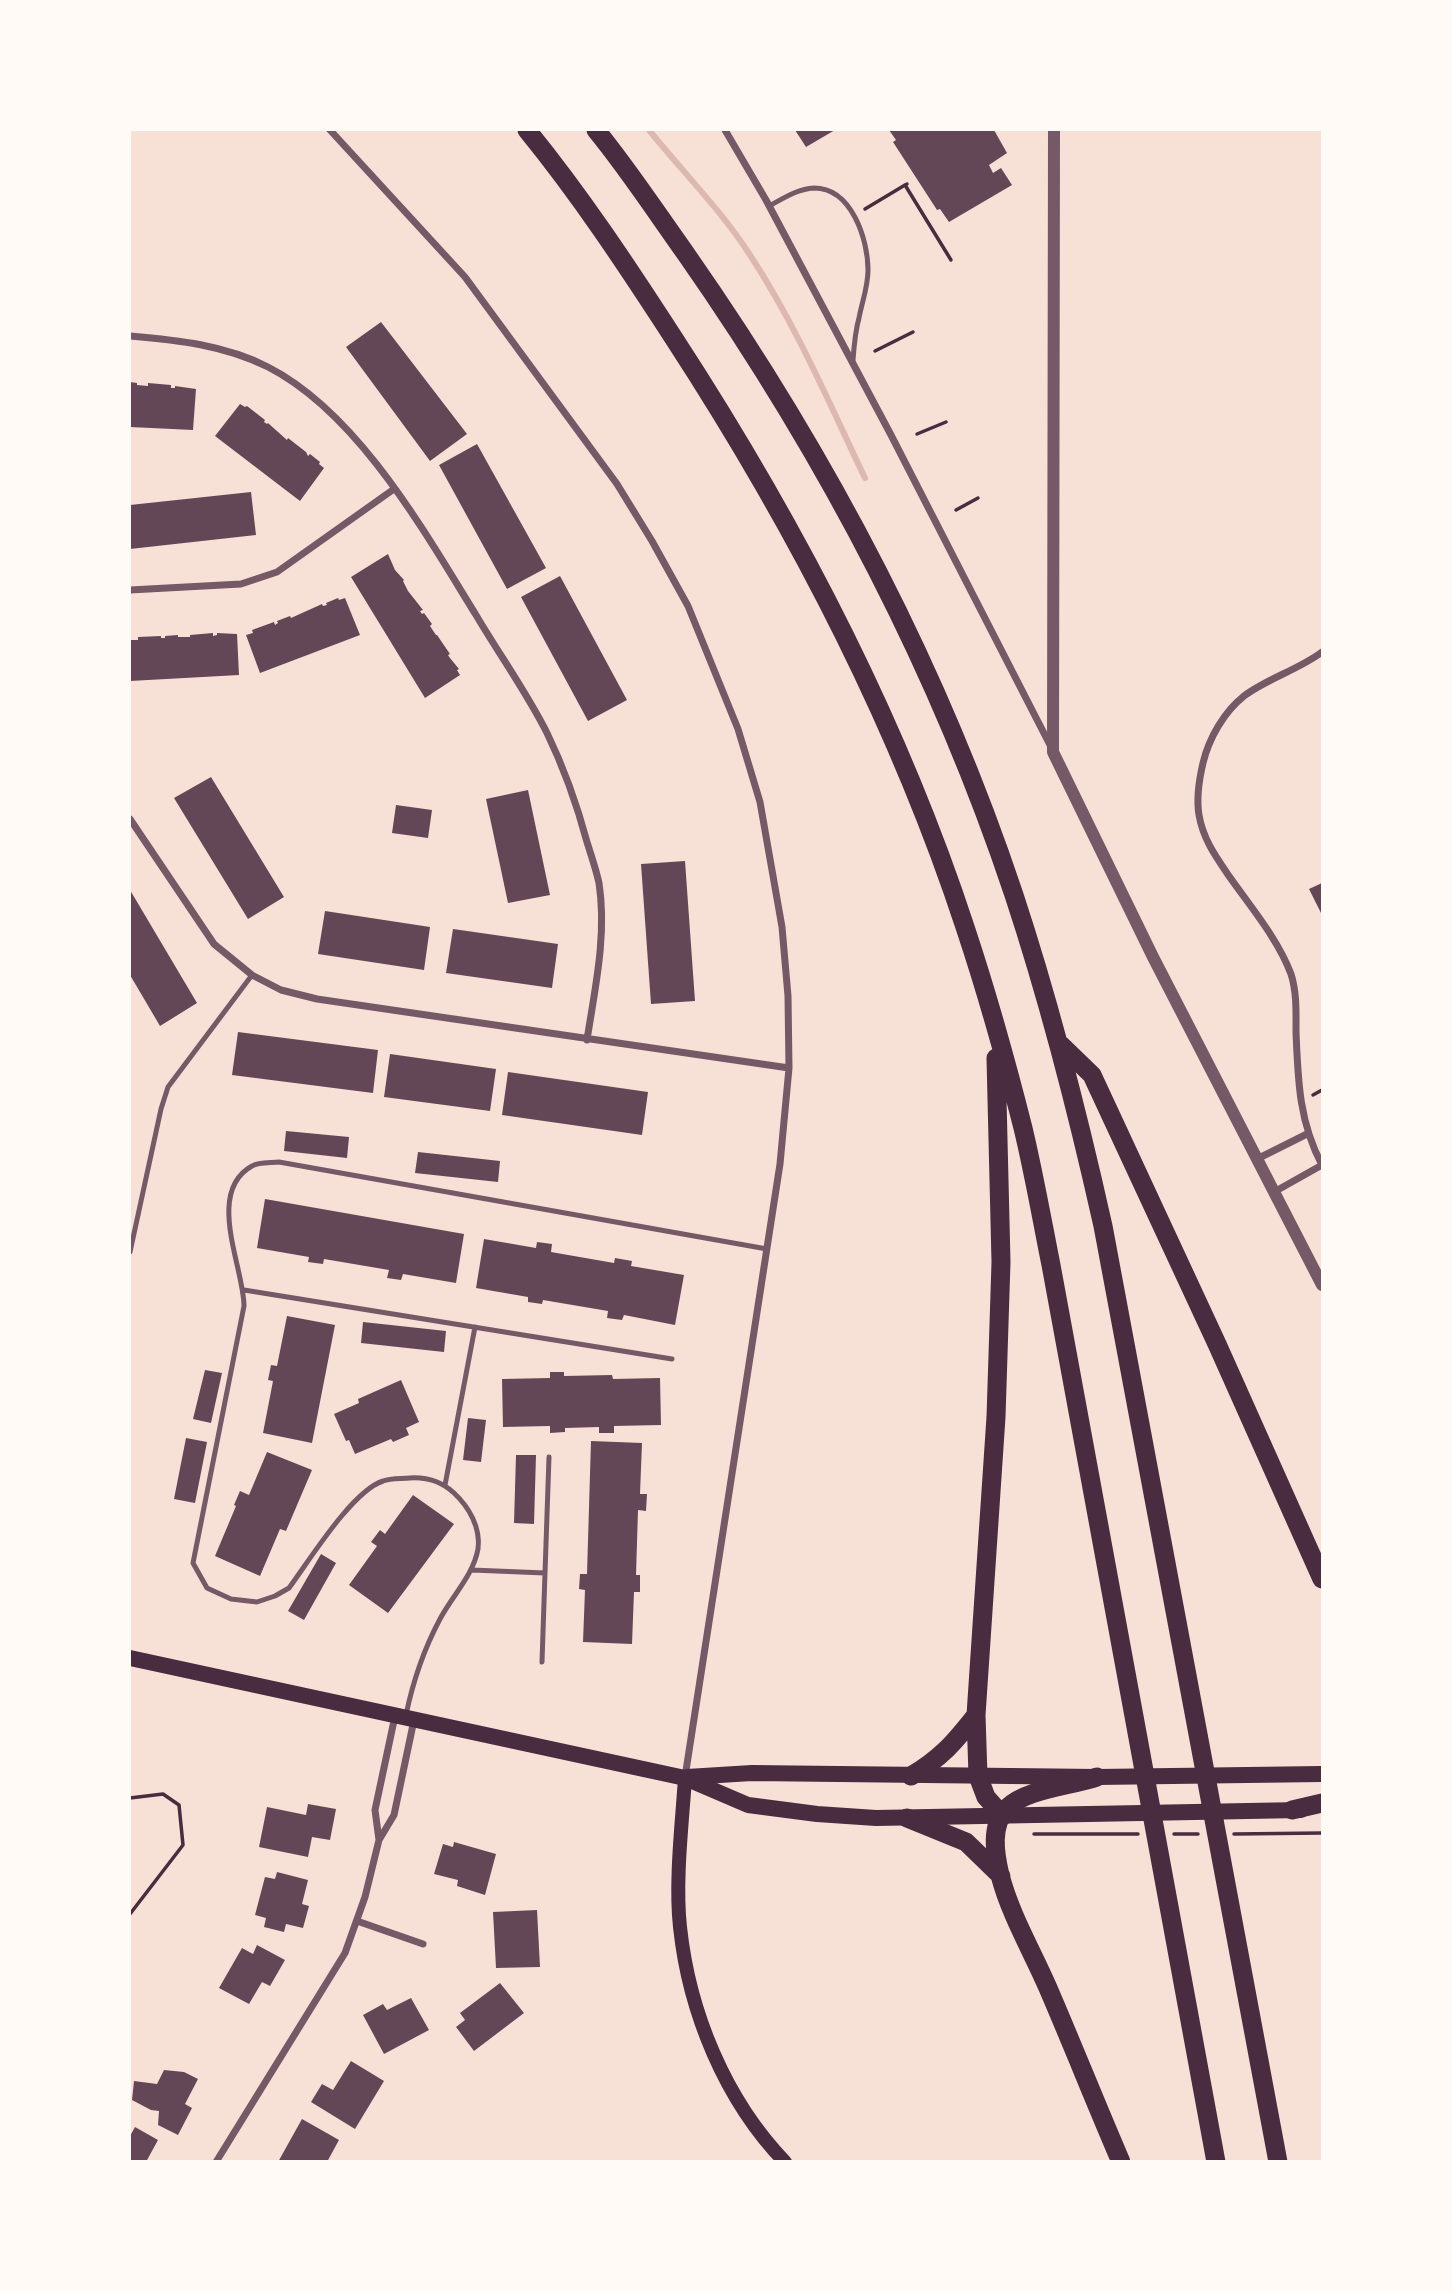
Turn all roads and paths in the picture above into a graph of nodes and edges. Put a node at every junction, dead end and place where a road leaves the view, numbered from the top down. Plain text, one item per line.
1 (330, 130) edge
2 (527, 130) edge
3 (596, 130) edge
4 (725, 130) edge
5 (1054, 130) edge
6 (769, 206) junction
7 (865, 209) dead end
8 (951, 260) dead end
9 (913, 332) dead end
10 (130, 336) edge
11 (875, 351) dead end
12 (853, 363) junction
13 (946, 422) dead end
14 (917, 434) dead end
15 (394, 489) junction
16 (978, 498) dead end
17 (956, 510) dead end
18 (130, 590) edge
19 (1322, 652) edge
20 (1053, 752) junction
21 (130, 819) edge
22 (252, 975) junction
23 (995, 1026) junction
24 (587, 1040) junction
25 (1059, 1044) junction
26 (789, 1068) junction
27 (1322, 1090) edge
28 (1311, 1096) dead end
29 (1307, 1134) junction
30 (1257, 1159) junction
31 (1322, 1165) edge
32 (1274, 1192) junction
33 (767, 1249) junction
34 (130, 1251) edge
35 (1322, 1284) edge
36 (244, 1290) junction
37 (475, 1327) junction
38 (672, 1359) dead end
39 (549, 1457) dead end
40 (445, 1485) junction
41 (471, 1570) junction
42 (545, 1573) junction
43 (1322, 1579) edge
44 (130, 1658) edge
45 (542, 1662) dead end
46 (976, 1715) junction
47 (405, 1718) junction
48 (1322, 1774) edge
49 (911, 1776) junction
50 (978, 1776) junction
51 (1097, 1777) junction
52 (685, 1778) junction
53 (130, 1798) edge
54 (1322, 1803) edge
55 (1287, 1810) junction
56 (1322, 1811) edge
57 (1003, 1816) junction
58 (907, 1818) junction
59 (1322, 1833) edge
60 (1033, 1834) dead end
61 (1150, 1834) dead end
62 (1164, 1834) dead end
63 (1204, 1834) dead end
64 (1231, 1834) dead end
65 (379, 1840) junction
66 (1001, 1876) junction
67 (130, 1914) edge
68 (357, 1921) junction
69 (423, 1944) dead end
70 (216, 2161) edge
71 (785, 2161) edge
72 (1121, 2161) edge
73 (1216, 2161) edge
74 (1278, 2161) edge

1 - 26 street
2 - 23 highway
3 - 25 highway
4 - 6 street
5 - 20 street
6 - 12 street
6 - 12 lane
7 - 8 path
9 - 11 path
10 - 15 street
12 - 20 street
13 - 14 path
15 - 18 street
15 - 24 street
16 - 17 path
19 - 29 street
20 - 30 street
21 - 22 street
22 - 24 street
22 - 34 lane
23 - 46 highway
23 - 73 highway
24 - 26 street
25 - 43 highway
25 - 74 highway
26 - 33 street
27 - 28 path
29 - 30 street
29 - 31 street
30 - 32 street
31 - 32 street
32 - 35 street
33 - 36 lane
33 - 52 street
36 - 37 lane
36 - 40 lane
37 - 38 lane
37 - 40 lane
39 - 42 lane
40 - 41 lane
41 - 42 lane
41 - 47 lane
42 - 45 lane
44 - 47 main road
46 - 49 highway
46 - 50 highway
47 - 52 main road
47 - 65 street
47 - 65 street
48 - 51 main road
49 - 50 main road
49 - 52 main road
50 - 51 main road
50 - 57 highway
51 - 57 highway
52 - 58 main road
52 - 71 main road
53 - 67 path
54 - 55 highway
55 - 56 main road
55 - 57 main road
57 - 58 main road
57 - 66 highway
58 - 66 highway
59 - 64 path
60 - 61 path
62 - 63 path
65 - 68 street
66 - 72 highway
68 - 69 street
68 - 70 street

